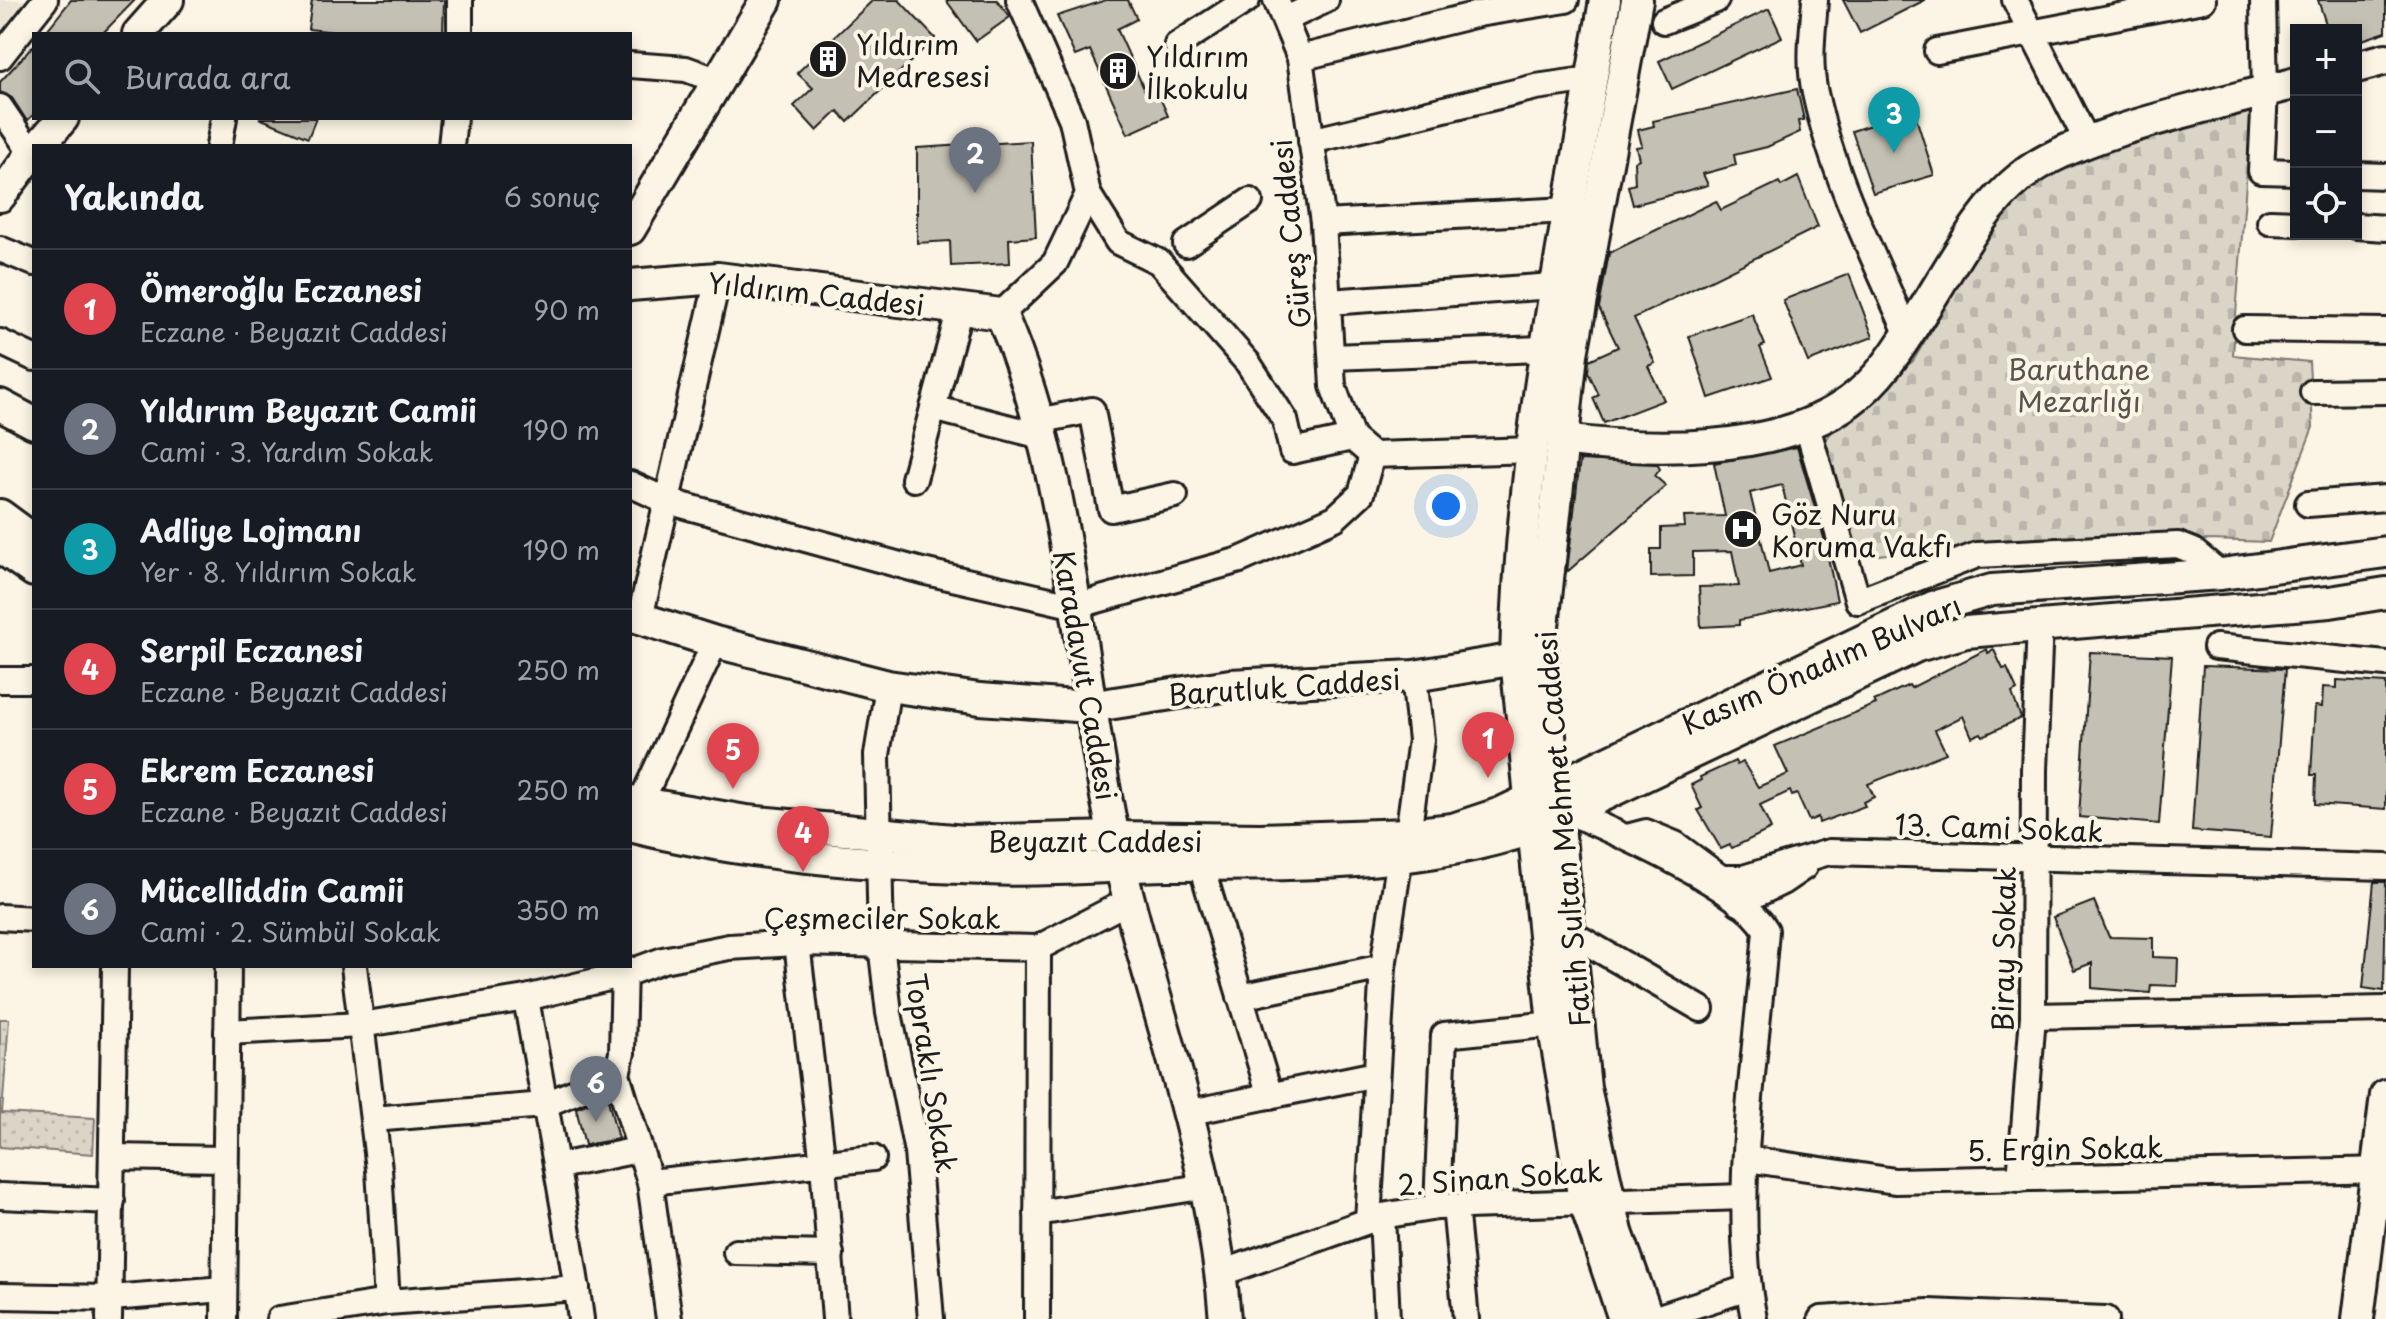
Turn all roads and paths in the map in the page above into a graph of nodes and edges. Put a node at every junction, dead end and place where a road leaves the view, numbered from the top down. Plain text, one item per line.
1 (45, 0) edge
2 (168, 0) edge
3 (460, 0) edge
4 (766, 0) edge
5 (1019, 0) edge
6 (1247, 0) edge
7 (1326, 0) edge
8 (1566, 0) edge
9 (1605, 0) edge
10 (1637, 0) edge
11 (1716, 0) edge
12 (1815, 0) edge
13 (2015, 0) edge
14 (2203, 0) edge
15 (2263, 0) edge
16 (2127, 6) edge
17 (1281, 10) edge
18 (1664, 21) dead end
19 (140, 32) edge
20 (460, 32) edge
21 (2031, 32) junction
22 (1177, 45) dead end
23 (1937, 51) dead end
24 (0, 57) edge
25 (1300, 58) junction
26 (2386, 59) edge
27 (632, 65) edge
28 (2362, 65) edge
29 (1592, 79) junction
30 (719, 81) junction
31 (2290, 85) edge
32 (2265, 92) junction
33 (0, 107) edge
34 (61, 120) edge
35 (224, 120) edge
36 (454, 120) edge
37 (1311, 141) junction
38 (2087, 141) junction
39 (41, 144) edge
40 (219, 144) edge
41 (451, 144) edge
42 (32, 147) edge
43 (32, 155) edge
44 (2290, 172) edge
45 (2362, 175) edge
46 (2386, 176) edge
47 (1088, 194) junction
48 (0, 196) edge
49 (1250, 201) dead end
50 (1569, 210) junction
51 (635, 212) edge
52 (2270, 222) dead end
53 (1323, 223) junction
54 (2290, 223) edge
55 (2362, 226) edge
56 (2386, 228) edge
57 (1186, 244) dead end
58 (0, 249) edge
59 (32, 262) edge
60 (718, 278) junction
61 (632, 285) edge
62 (1553, 286) junction
63 (1329, 302) junction
64 (960, 308) junction
65 (1001, 314) junction
66 (2245, 329) dead end
67 (2386, 331) edge
68 (1908, 335) junction
69 (0, 342) edge
70 (1543, 349) junction
71 (32, 357) edge
72 (1332, 357) junction
73 (2386, 391) edge
74 (2313, 392) dead end
75 (0, 405) edge
76 (933, 408) junction
77 (32, 422) edge
78 (1806, 423) junction
79 (1039, 429) junction
80 (1352, 438) junction
81 (1548, 445) junction
82 (1372, 455) junction
83 (914, 479) dead end
84 (632, 485) edge
85 (1175, 495) dead end
86 (2386, 498) edge
87 (667, 501) junction
88 (2308, 504) dead end
89 (0, 515) edge
90 (32, 539) edge
91 (0, 547) edge
92 (2386, 552) edge
93 (32, 570) edge
94 (2221, 574) junction
95 (2386, 593) edge
96 (1076, 606) junction
97 (635, 617) edge
98 (2040, 624) junction
99 (715, 642) junction
100 (2216, 647) dead end
101 (1516, 659) junction
102 (2386, 664) edge
103 (1414, 676) junction
104 (0, 680) edge
105 (32, 680) edge
106 (888, 686) junction
107 (1089, 707) junction
108 (1549, 809) junction
109 (633, 810) edge
110 (1627, 837) junction
111 (1404, 846) junction
112 (879, 849) junction
113 (1118, 851) junction
114 (1829, 852) junction
115 (2035, 859) junction
116 (1201, 865) junction
117 (2386, 867) edge
118 (1130, 900) junction
119 (1739, 903) junction
120 (0, 917) edge
121 (32, 919) edge
122 (1567, 931) junction
123 (797, 943) junction
124 (881, 944) junction
125 (1038, 948) junction
126 (1383, 967) junction
127 (115, 968) edge
128 (228, 968) edge
129 (354, 968) edge
130 (632, 968) edge
131 (624, 970) edge
132 (1240, 997) junction
133 (526, 998) junction
134 (1701, 1009) dead end
135 (2386, 1009) edge
136 (2033, 1016) junction
137 (1553, 1024) junction
138 (361, 1025) junction
139 (227, 1032) junction
140 (617, 1074) junction
141 (1376, 1074) junction
142 (2386, 1095) edge
143 (1270, 1096) junction
144 (544, 1105) junction
145 (1191, 1112) junction
146 (373, 1119) junction
147 (638, 1150) junction
148 (112, 1157) junction
149 (873, 1158) dead end
150 (224, 1159) junction
151 (1747, 1159) junction
152 (823, 1164) junction
153 (559, 1166) junction
154 (2381, 1170) edge
155 (2020, 1179) junction
156 (650, 1182) junction
157 (1207, 1186) junction
158 (0, 1196) edge
159 (1744, 1197) junction
160 (1596, 1200) junction
161 (112, 1201) junction
162 (1446, 1207) junction
163 (1037, 1213) junction
164 (1375, 1218) junction
165 (736, 1252) dead end
166 (831, 1254) junction
167 (1222, 1273) junction
168 (577, 1288) junction
169 (1748, 1288) junction
170 (224, 1289) junction
171 (0, 1296) edge
172 (387, 1302) junction
173 (110, 1308) edge
174 (333, 1314) edge
175 (2011, 1316) edge
176 (224, 1319) edge
177 (279, 1319) edge
178 (581, 1319) edge
179 (669, 1319) edge
180 (835, 1319) edge
181 (931, 1319) edge
182 (1037, 1319) edge
183 (1225, 1319) edge
184 (1387, 1319) edge
185 (1466, 1319) edge
186 (1624, 1319) edge
187 (1650, 1319) edge
188 (1754, 1319) edge
189 (1821, 1319) edge
190 (2106, 1319) edge
191 (2358, 1319) edge

1 - 24 street
2 - 19 main road
3 - 20 street
4 - 30 main road
5 - 47 street
6 - 22 street
7 - 17 street
8 - 25 street
9 - 29 main road, Fatih Sultan Mehmet Caddesi
10 - 81 main road, Fatih Sultan Mehmet Caddesi
11 - 18 street
12 - 68 street
13 - 21 street
14 - 16 street
15 - 32 street
16 - 21 street
17 - 25 street, Güreş Caddesi
21 - 23 street
21 - 38 street
25 - 37 street, Güreş Caddesi
26 - 28 main road
27 - 30 street
29 - 37 street
29 - 50 main road, Fatih Sultan Mehmet Caddesi
30 - 51 main road
31 - 32 main road
32 - 38 main road
32 - 44 street
33 - 42 street
34 - 39 main road
35 - 40 street
36 - 41 street
37 - 53 street, Güreş Caddesi
38 - 68 main road
43 - 48 main road
45 - 46 street
47 - 65 street
47 - 80 street
49 - 57 street
50 - 53 street
50 - 62 main road, Fatih Sultan Mehmet Caddesi
52 - 54 street
53 - 63 street, Güreş Caddesi
55 - 56 street
58 - 59 street
60 - 61 main road, Yıldırım Caddesi
60 - 64 main road, Yıldırım Caddesi
60 - 87 street
62 - 63 street
62 - 70 main road, Fatih Sultan Mehmet Caddesi
63 - 72 street, Güreş Caddesi
64 - 65 main road, Yıldırım Caddesi
64 - 76 street
65 - 79 main road, Karadavut Caddesi
66 - 67 street
68 - 78 main road
69 - 71 street
70 - 72 street
70 - 81 main road, Fatih Sultan Mehmet Caddesi
72 - 80 street, Güreş Caddesi
73 - 74 street
75 - 77 main road
76 - 79 street
76 - 83 street
78 - 81 main road
78 - 94 street
79 - 85 street
79 - 96 main road, Karadavut Caddesi
80 - 82 street, Güreş Caddesi
81 - 82 street
81 - 101 main road, Fatih Sultan Mehmet Caddesi
81 - 108 main road, Fatih Sultan Mehmet Caddesi
82 - 96 street
84 - 87 street
86 - 88 street
87 - 96 street
87 - 97 street
89 - 90 main road
91 - 93 main road
92 - 94 main road, Kasım Önadım Bulvarı
94 - 108 main road, Kasım Önadım Bulvarı
95 - 98 main road, Kasım Önadım Bulvarı
96 - 107 main road, Karadavut Caddesi
97 - 99 main road, Barutluk Caddesi
98 - 108 main road, Kasım Önadım Bulvarı
98 - 115 street, Biray Sokak
99 - 106 main road, Barutluk Caddesi
99 - 109 street
100 - 102 street
101 - 103 main road, Barutluk Caddesi
101 - 108 main road, Fatih Sultan Mehmet Caddesi
103 - 107 main road, Barutluk Caddesi
103 - 111 street
104 - 105 street
106 - 107 main road, Barutluk Caddesi
106 - 112 street, Topraklı Sokak
107 - 113 main road, Karadavut Caddesi
108 - 110 street
108 - 111 main road, Beyazıt Caddesi
108 - 122 main road, Fatih Sultan Mehmet Caddesi
108 - 137 main road, Fatih Sultan Mehmet Caddesi
109 - 112 main road, Beyazıt Caddesi
110 - 114 street, 13. Cami Sokak
110 - 119 street
111 - 113 main road, Beyazıt Caddesi
111 - 116 main road, Beyazıt Caddesi
111 - 126 street
112 - 113 main road, Beyazıt Caddesi
112 - 124 street, Topraklı Sokak
113 - 116 main road, Beyazıt Caddesi
113 - 118 main road, Karadavut Caddesi
114 - 115 street, 13. Cami Sokak
114 - 119 street
115 - 117 street, 13. Cami Sokak
115 - 136 street, Biray Sokak
116 - 132 street
118 - 125 street, Çeşmeciler Sokak
118 - 145 main road, Karadavut Caddesi
119 - 151 street
120 - 121 street
122 - 134 street
122 - 160 main road, Fatih Sultan Mehmet Caddesi
123 - 124 street, Çeşmeciler Sokak
123 - 130 street, Çeşmeciler Sokak
123 - 152 street
124 - 125 street, Çeşmeciler Sokak
124 - 181 street, Topraklı Sokak
125 - 163 street
126 - 132 street
126 - 141 street
127 - 148 street
128 - 139 street
129 - 138 street
131 - 133 street, Çeşmeciler Sokak
131 - 140 street
132 - 143 street
133 - 138 street, Çeşmeciler Sokak
133 - 144 street
135 - 136 street
136 - 155 street, Biray Sokak
137 - 160 main road, Fatih Sultan Mehmet Caddesi
137 - 162 street
138 - 139 street, Çeşmeciler Sokak
138 - 146 street
139 - 150 street
140 - 144 street
140 - 147 street
141 - 143 street
141 - 164 street
142 - 154 main road
143 - 145 street
144 - 146 street
144 - 153 street
145 - 157 main road, Karadavut Caddesi
146 - 172 street
147 - 153 street
147 - 156 street
148 - 150 street
148 - 161 street
149 - 152 street
150 - 170 street
151 - 155 street, 5. Ergin Sokak
151 - 159 street
152 - 156 street
152 - 166 street
153 - 168 street
154 - 155 street, 5. Ergin Sokak
154 - 191 main road
156 - 179 street
157 - 163 street
157 - 167 main road, Karadavut Caddesi
158 - 161 street
159 - 160 street, 2. Sinan Sokak
159 - 169 street
160 - 162 street, 2. Sinan Sokak
160 - 186 main road, Fatih Sultan Mehmet Caddesi
160 - 187 main road, Fatih Sultan Mehmet Caddesi
161 - 173 street
162 - 164 street, 2. Sinan Sokak
162 - 185 street
163 - 182 street
164 - 167 street, 2. Sinan Sokak
164 - 184 street
165 - 166 street
166 - 180 street
167 - 183 main road, Karadavut Caddesi
168 - 172 street
168 - 178 street
169 - 187 street
169 - 188 street
170 - 173 street
170 - 176 street
171 - 173 street
172 - 174 street
174 - 177 street
175 - 189 street
175 - 190 street

